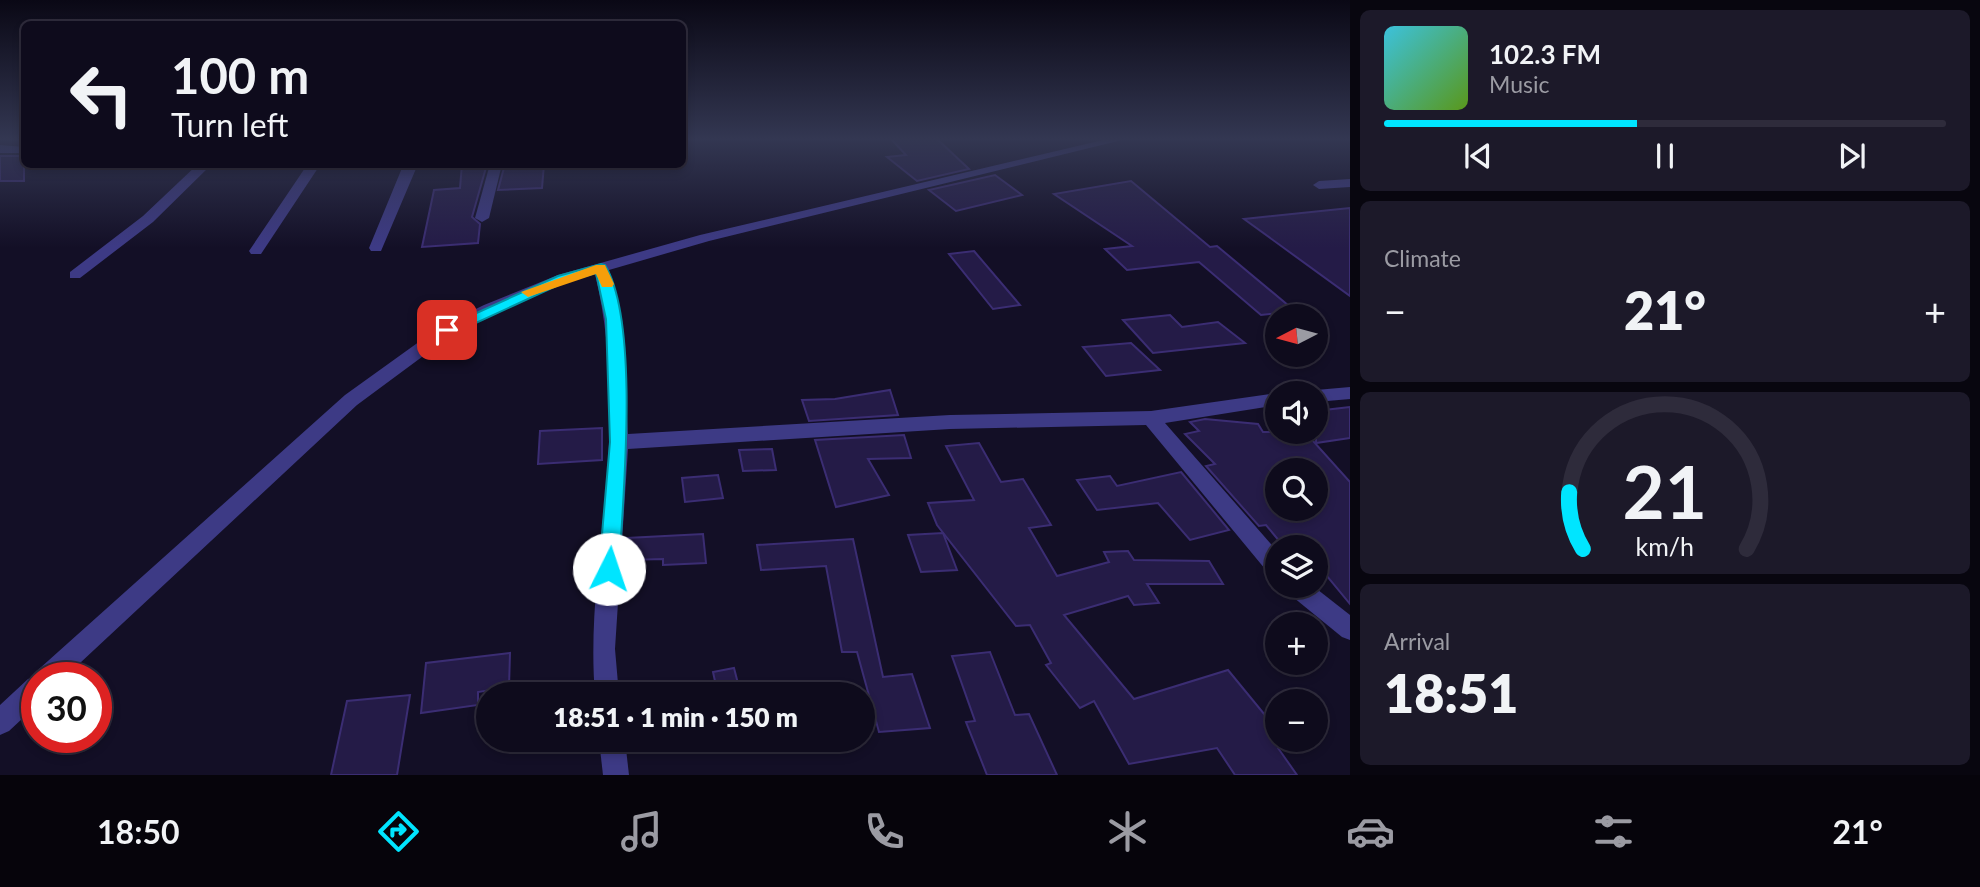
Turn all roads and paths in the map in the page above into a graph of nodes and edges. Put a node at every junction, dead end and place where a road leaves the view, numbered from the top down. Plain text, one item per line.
1 (193, 176) edge
2 (306, 176) edge
3 (406, 176) edge
4 (493, 176) edge
5 (962, 176) edge
6 (1350, 183) edge
7 (1320, 185) dead end
8 (482, 218) dead end
9 (376, 248) dead end
10 (256, 251) dead end
11 (601, 268) junction
12 (75, 275) dead end
13 (1350, 393) edge
14 (1328, 395) edge
15 (1265, 401) edge
16 (1151, 418) junction
17 (618, 442) junction
18 (1265, 553) edge
19 (1311, 598) edge
20 (1350, 629) edge
21 (64, 662) edge
22 (606, 682) edge
23 (21, 703) edge
24 (0, 722) edge
25 (613, 752) edge
26 (616, 775) edge

1 - 12 street
2 - 10 street
3 - 9 street
4 - 8 street
5 - 11 street
6 - 7 street
11 - 17 street
11 - 21 street
13 - 14 street
15 - 16 street
16 - 17 street
16 - 18 street
17 - 22 street
19 - 20 street
23 - 24 street
25 - 26 street

